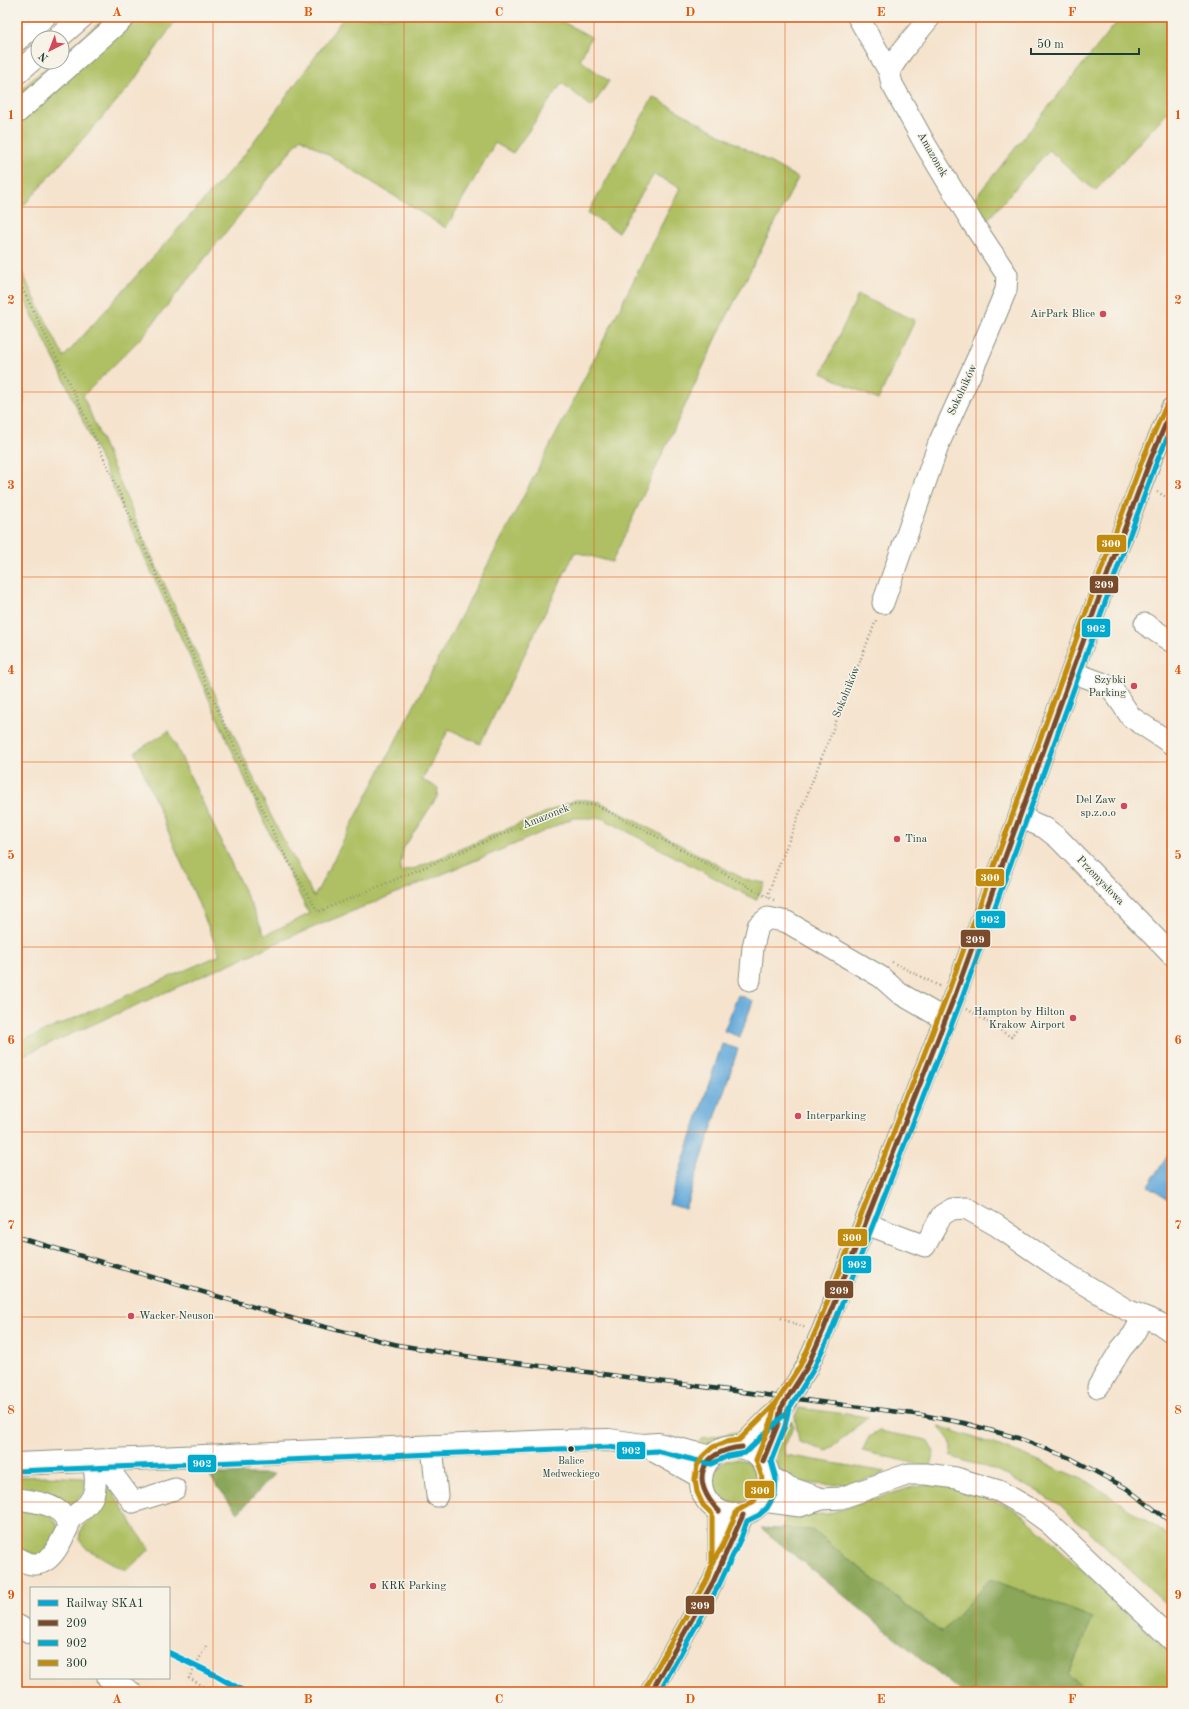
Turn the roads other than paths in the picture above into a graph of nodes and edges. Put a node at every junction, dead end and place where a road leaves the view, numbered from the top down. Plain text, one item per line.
1 (44, 17) edge
2 (82, 17) edge
3 (125, 17) edge
4 (858, 17) edge
5 (930, 17) edge
6 (67, 30) edge
7 (17, 40) edge
8 (30, 62) edge
9 (889, 71) junction
10 (17, 73) edge
11 (17, 113) edge
12 (1006, 290) joint
13 (1172, 410) edge
14 (883, 603) road end
15 (1145, 624) dead end
16 (1172, 642) edge
17 (1072, 672) junction
18 (1172, 744) edge
19 (1020, 817) junction
20 (1172, 955) edge
21 (750, 980) dead end
22 (946, 1020) junction
23 (866, 1220) junction
24 (1143, 1316) junction
25 (1172, 1332) edge
26 (1098, 1387) dead end
27 (781, 1408) junction
28 (643, 1445) junction
29 (432, 1446) junction
30 (742, 1447) junction
31 (711, 1457) junction
32 (98, 1462) junction
33 (17, 1464) edge
34 (766, 1468) junction
35 (701, 1476) junction
36 (175, 1489) dead end
37 (437, 1496) dead end
38 (17, 1499) edge
39 (822, 1499) junction
40 (763, 1500) junction
41 (719, 1511) junction
42 (743, 1514) junction
43 (66, 1521) junction
44 (17, 1558) edge
45 (719, 1565) junction
46 (17, 1625) edge
47 (30, 1632) edge
48 (1172, 1640) edge
49 (110, 1679) edge
50 (131, 1692) edge
51 (651, 1692) edge

1 - 7 main road
2 - 6 main road
3 - 11 street
4 - 9 street, Amazonek
5 - 9 street
8 - 10 main road
9 - 12 street, Amazonek
12 - 14 street, Sokolników
13 - 17 main road
15 - 16 street
17 - 18 street
17 - 19 main road
19 - 20 street, Przemysłowa
19 - 22 main road
21 - 22 street
22 - 23 main road
23 - 24 street
23 - 27 main road
24 - 25 street
24 - 26 street
27 - 30 main road
27 - 34 main road
28 - 29 main road
28 - 31 main road
28 - 35 main road
29 - 32 main road
29 - 37 street
30 - 31 main road
30 - 34 main road
31 - 35 main road
32 - 33 main road
32 - 36 street
32 - 43 street
34 - 39 street
34 - 40 main road
35 - 41 main road
38 - 43 street
39 - 40 street
39 - 48 street
40 - 42 main road
41 - 42 main road
41 - 45 street
42 - 45 street
43 - 44 street
45 - 51 street
46 - 47 street
49 - 50 street

